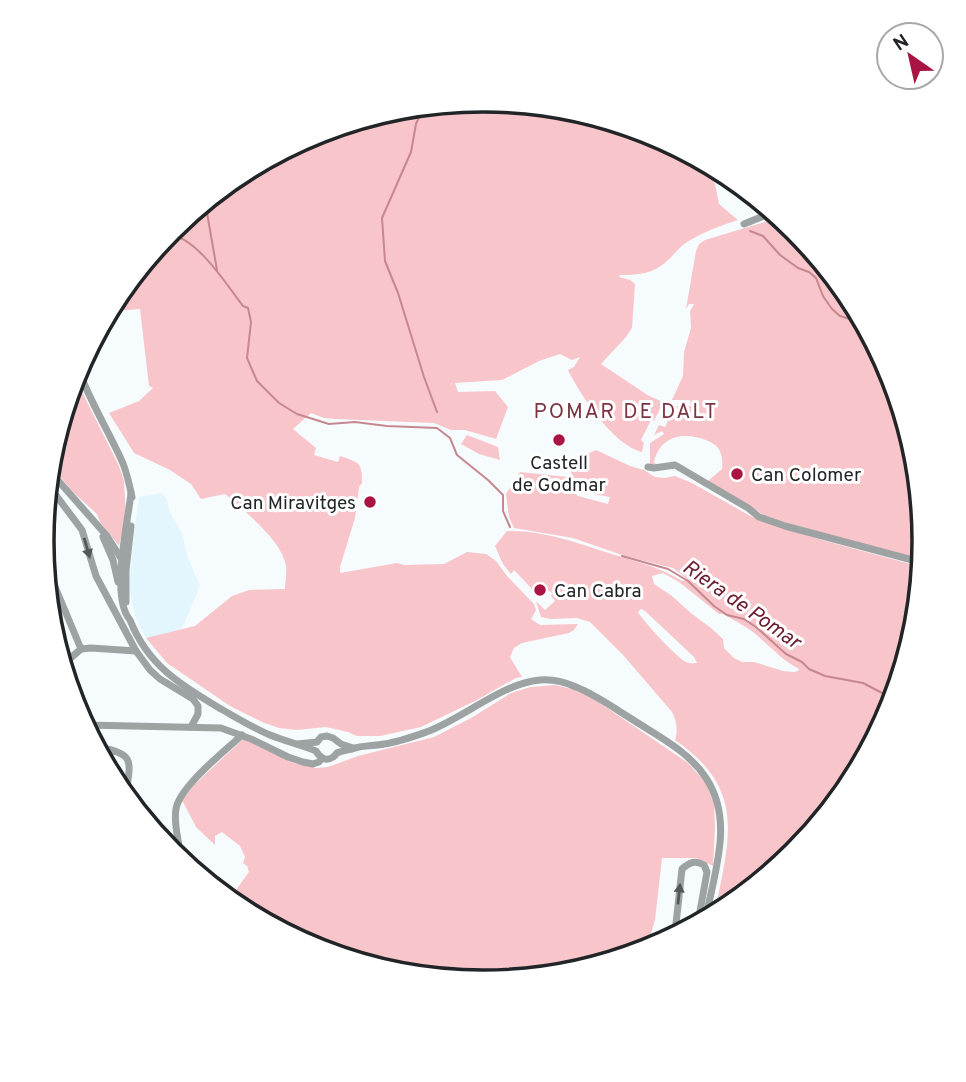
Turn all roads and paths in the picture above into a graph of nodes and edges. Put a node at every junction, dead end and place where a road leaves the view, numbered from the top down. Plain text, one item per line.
1 (763, 216) edge
2 (744, 224) dead end
3 (84, 385) edge
4 (648, 467) dead end
5 (58, 482) edge
6 (131, 493) junction
7 (57, 496) edge
8 (100, 530) junction
9 (122, 558) junction
10 (911, 560) edge
11 (120, 590) junction
12 (58, 594) edge
13 (126, 602) junction
14 (130, 620) junction
15 (80, 649) junction
16 (136, 651) junction
17 (71, 658) edge
18 (96, 725) edge
19 (191, 727) junction
20 (242, 735) junction
21 (317, 741) junction
22 (337, 742) junction
23 (296, 744) junction
24 (354, 748) junction
25 (109, 749) edge
26 (337, 753) junction
27 (318, 754) junction
28 (128, 780) edge
29 (179, 843) edge
30 (708, 905) edge
31 (700, 910) edge
32 (676, 924) edge

1 - 2 street
3 - 6 street
4 - 10 street
5 - 8 street
6 - 9 street
6 - 13 street
7 -> 16 street
8 - 9 street
8 - 11 street
9 - 11 street
9 - 13 street
11 - 14 street
12 - 15 street
13 - 14 street
14 - 23 street
15 - 16 street
15 - 17 street
16 - 19 street
18 - 19 street
19 - 20 street
20 - 27 street
20 - 29 street
21 - 22 street
21 - 23 street
21 - 27 street
22 - 24 street
22 - 26 street
23 - 27 street
24 - 26 street
24 - 30 street
25 - 28 street
26 - 27 street
32 -> 31 street

